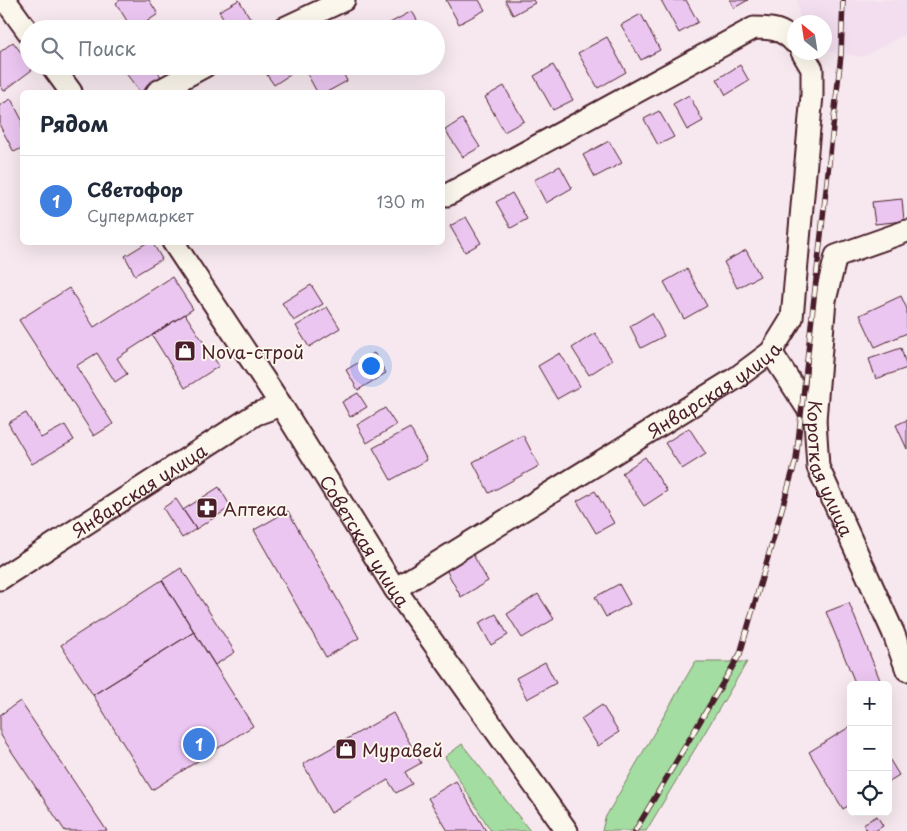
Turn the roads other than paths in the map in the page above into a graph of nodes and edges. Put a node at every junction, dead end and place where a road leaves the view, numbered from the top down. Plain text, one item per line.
1 (5, 0) edge
2 (344, 0) edge
3 (301, 20) edge
4 (20, 21) edge
5 (787, 34) edge
6 (807, 60) edge
7 (59, 75) edge
8 (188, 75) edge
9 (70, 90) edge
10 (161, 90) edge
11 (447, 195) dead end
12 (907, 231) edge
13 (175, 245) edge
14 (771, 352) junction
15 (281, 405) junction
16 (815, 420) junction
17 (0, 579) edge
18 (395, 590) junction
19 (907, 670) edge
20 (567, 831) edge

1 - 4 street
2 - 3 street
5 - 11 street
6 - 14 street, Январская улица
7 - 9 street
8 - 10 street
12 - 16 street, Короткая улица
13 - 15 street, Советская улица
14 - 16 street
14 - 18 street, Январская улица
15 - 17 street, Январская улица
15 - 18 street, Советская улица
16 - 19 street, Короткая улица
18 - 20 street, Советская улица

